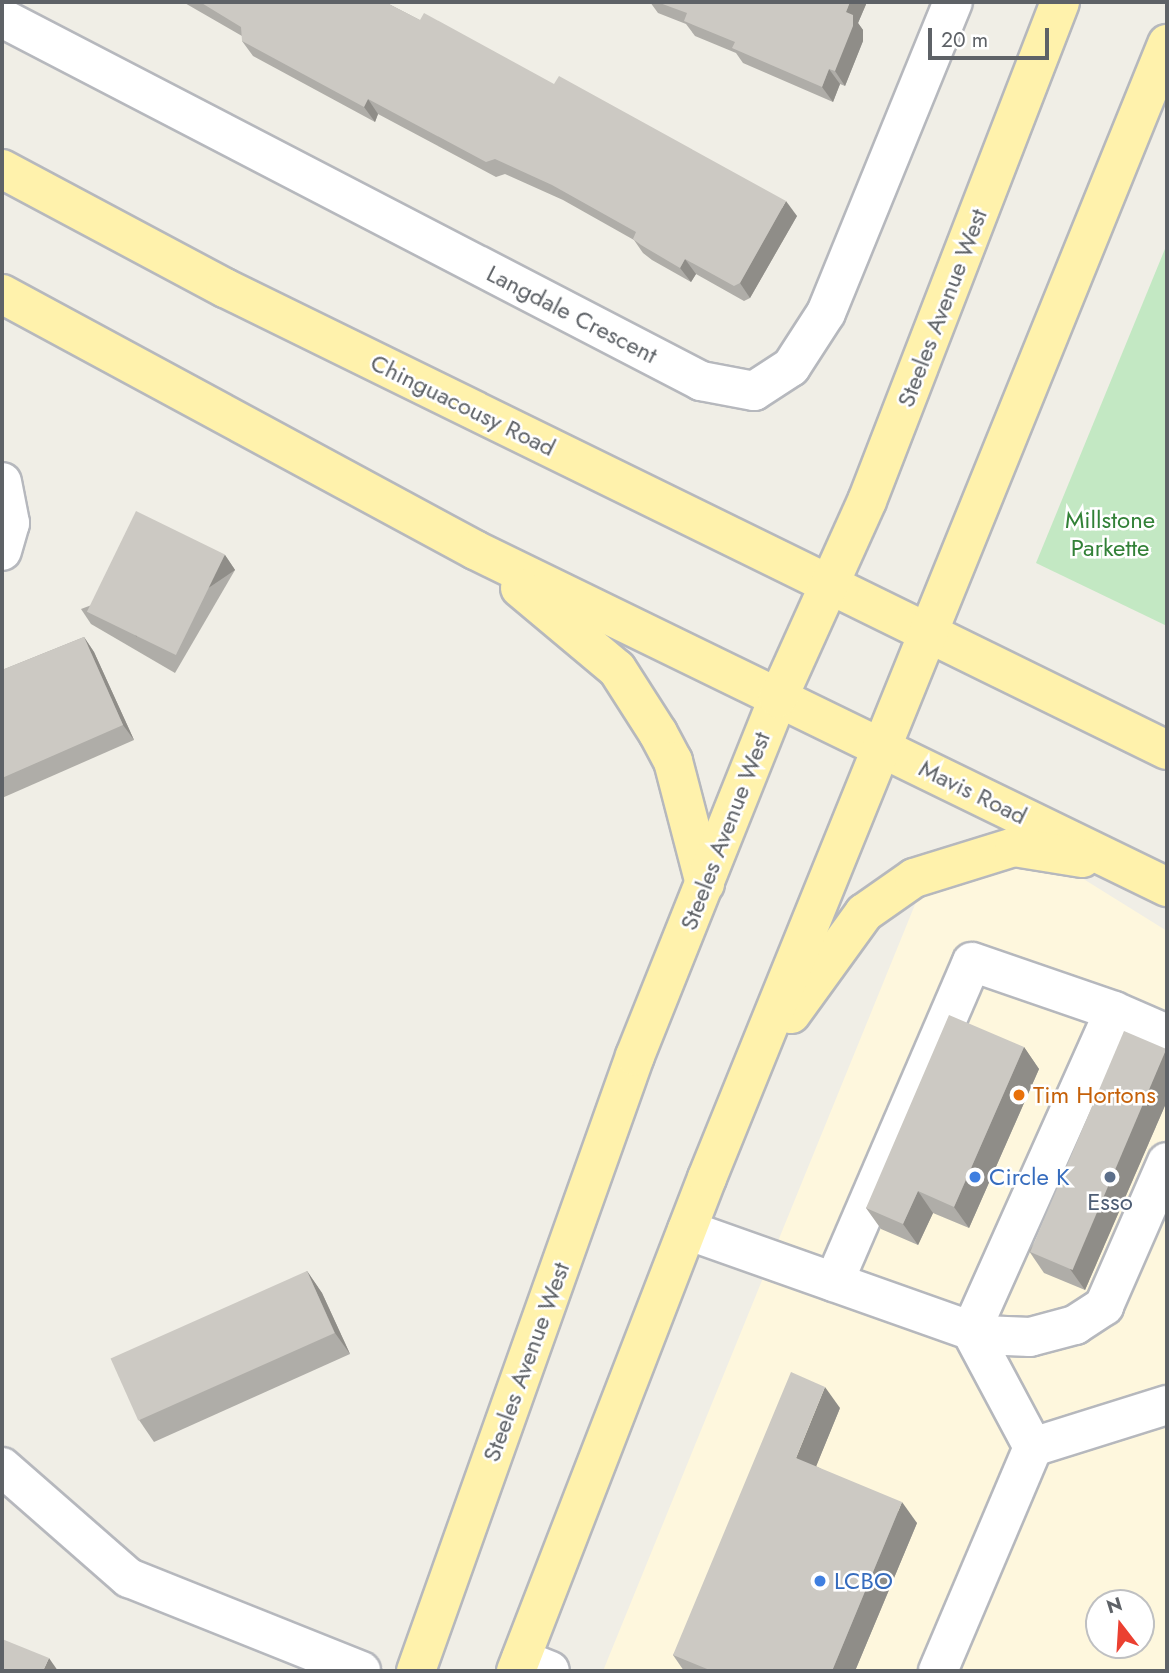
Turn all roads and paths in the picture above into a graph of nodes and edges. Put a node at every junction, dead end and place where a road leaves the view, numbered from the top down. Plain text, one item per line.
1 (953, 2) edge
2 (1060, 2) edge
3 (2, 18) edge
4 (1167, 44) edge
5 (2, 169) edge
6 (2, 294) edge
7 (2, 482) edge
8 (475, 550) junction
9 (2, 551) edge
10 (828, 586) junction
11 (928, 634) junction
12 (778, 698) junction
13 (882, 748) junction
14 (1167, 750) edge
15 (1125, 866) junction
16 (705, 884) junction
17 (1167, 887) edge
18 (1114, 1011) junction
19 (1167, 1034) edge
20 (759, 1059) junction
21 (1167, 1162) edge
22 (688, 1230) junction
23 (834, 1282) junction
24 (971, 1331) junction
25 (1167, 1405) edge
26 (1033, 1447) junction
27 (2, 1467) edge
28 (529, 1667) edge
29 (361, 1671) edge
30 (416, 1671) edge
31 (937, 1671) edge

1 - 3 street, Langdale Crescent
2 - 10 main road, Steeles Avenue West
4 - 11 main road
5 - 10 main road, Chinguacousy Road
6 - 8 main road
7 - 9 street
8 - 12 main road
8 - 16 main road
10 - 11 main road, Chinguacousy Road
10 - 12 main road, Steeles Avenue West
11 - 13 main road
11 - 14 main road
12 - 13 main road, Mavis Road
12 - 16 main road, Steeles Avenue West
13 - 15 main road, Mavis Road
13 - 20 main road
15 - 17 main road, Mavis Road
15 - 20 main road
16 - 30 main road, Steeles Avenue West
18 - 19 street
18 - 23 street
18 - 24 street
20 - 22 main road
21 - 24 street
22 - 23 street
22 - 28 main road
23 - 24 street
24 - 26 street
25 - 26 street
26 - 31 street
27 - 29 street

